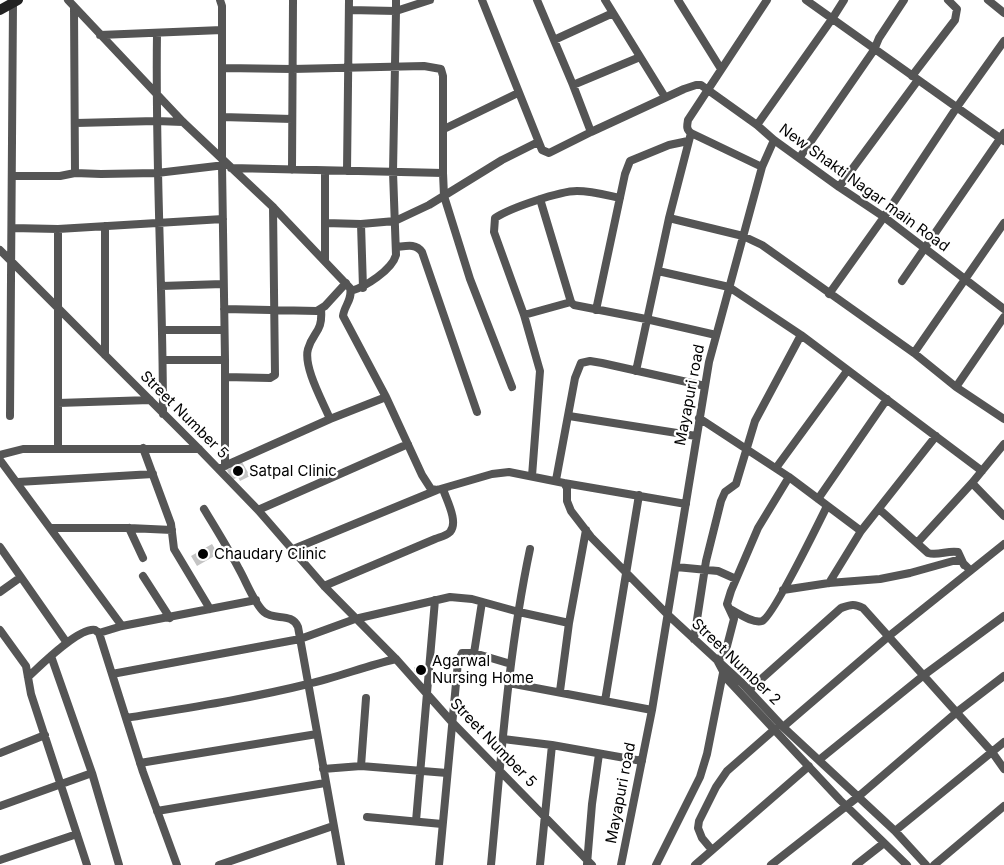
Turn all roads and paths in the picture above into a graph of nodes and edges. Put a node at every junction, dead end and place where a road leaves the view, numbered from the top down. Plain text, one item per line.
1 (68, 0) edge
2 (220, 0) edge
3 (293, 0) edge
4 (349, 0) edge
5 (396, 0) edge
6 (430, 0) edge
7 (482, 0) edge
8 (605, 0) edge
9 (678, 0) edge
10 (767, 0) edge
11 (806, 0) edge
12 (844, 0) edge
13 (904, 0) edge
14 (948, 0) edge
15 (988, 0) edge
16 (16, 1) edge
17 (539, 1) edge
18 (74, 7) junction
19 (0, 10) edge
20 (349, 10) junction
21 (396, 11) junction
22 (613, 13) junction
23 (1004, 13) edge
24 (832, 19) junction
25 (222, 30) junction
26 (157, 34) junction
27 (100, 35) junction
28 (554, 40) junction
29 (1004, 41) edge
30 (874, 50) junction
31 (640, 57) junction
32 (347, 67) junction
33 (395, 67) junction
34 (223, 68) junction
35 (292, 69) junction
36 (721, 69) junction
37 (915, 78) junction
38 (573, 85) junction
39 (707, 89) junction
40 (156, 92) junction
41 (518, 93) junction
42 (665, 97) junction
43 (957, 107) junction
44 (222, 117) junction
45 (292, 119) junction
46 (156, 120) junction
47 (183, 122) junction
48 (76, 123) junction
49 (757, 125) junction
50 (444, 129) junction
51 (591, 132) junction
52 (690, 133) junction
53 (1003, 137) edge
54 (774, 140) junction
55 (688, 141) junction
56 (538, 142) junction
57 (800, 158) junction
58 (225, 164) junction
59 (762, 167) junction
60 (292, 170) junction
61 (325, 171) junction
62 (346, 171) junction
63 (393, 172) junction
64 (75, 173) junction
65 (157, 173) junction
66 (443, 173) junction
67 (12, 176) junction
68 (839, 187) junction
69 (444, 196) junction
70 (620, 198) junction
71 (540, 199) junction
72 (274, 208) junction
73 (884, 217) junction
74 (669, 218) junction
75 (223, 219) junction
76 (395, 221) junction
77 (325, 223) junction
78 (1004, 223) edge
79 (158, 224) junction
80 (361, 224) junction
81 (105, 226) junction
82 (12, 228) junction
83 (58, 229) junction
84 (743, 236) junction
85 (397, 247) junction
86 (924, 248) junction
87 (0, 250) edge
88 (325, 260) junction
89 (12, 262) junction
90 (658, 270) junction
91 (964, 280) junction
92 (902, 281) dead end
93 (223, 284) junction
94 (346, 284) junction
95 (161, 286) junction
96 (729, 287) junction
97 (362, 288) junction
98 (351, 291) junction
99 (829, 294) junction
100 (571, 302) junction
101 (57, 308) junction
102 (224, 309) junction
103 (321, 309) junction
104 (1004, 309) edge
105 (275, 310) junction
106 (596, 310) junction
107 (524, 315) junction
108 (1004, 318) edge
109 (646, 319) junction
110 (162, 330) junction
111 (224, 330) junction
112 (716, 335) junction
113 (801, 336) junction
114 (914, 353) junction
115 (105, 356) junction
116 (162, 360) junction
117 (225, 360) junction
118 (636, 370) junction
119 (847, 370) junction
120 (225, 377) junction
121 (705, 386) junction
122 (512, 387) dead end
123 (956, 387) junction
124 (386, 397) junction
125 (886, 399) junction
126 (150, 400) junction
127 (58, 403) junction
128 (477, 412) dead end
129 (163, 414) junction
130 (10, 416) dead end
131 (569, 416) junction
132 (1003, 417) edge
133 (699, 418) junction
134 (330, 420) junction
135 (696, 436) junction
136 (936, 436) junction
137 (408, 444) junction
138 (1004, 444) edge
139 (143, 448) junction
140 (58, 449) junction
141 (199, 450) junction
142 (746, 450) junction
143 (0, 455) edge
144 (0, 460) edge
145 (221, 468) junction
146 (776, 468) junction
147 (982, 471) junction
148 (153, 474) junction
149 (532, 476) junction
150 (789, 477) junction
151 (18, 482) junction
152 (560, 482) junction
153 (972, 483) junction
154 (440, 490) junction
155 (640, 495) junction
156 (818, 499) junction
157 (686, 504) junction
158 (827, 506) junction
159 (204, 509) dead end
160 (879, 509) junction
161 (258, 510) junction
162 (1004, 516) edge
163 (51, 528) junction
164 (128, 528) junction
165 (172, 530) junction
166 (586, 530) junction
167 (862, 531) junction
168 (917, 543) junction
169 (1004, 544) edge
170 (0, 547) edge
171 (530, 549) dead end
172 (292, 550) junction
173 (143, 558) dead end
174 (676, 567) junction
175 (967, 568) junction
176 (704, 570) junction
177 (626, 571) junction
178 (143, 576) dead end
179 (22, 577) junction
180 (736, 579) junction
181 (829, 583) junction
182 (324, 586) junction
183 (783, 590) junction
184 (0, 592) edge
185 (256, 600) junction
186 (435, 600) junction
187 (482, 602) junction
188 (210, 609) junction
189 (730, 609) junction
190 (519, 612) junction
191 (667, 614) junction
192 (1004, 616) edge
193 (170, 618) junction
194 (355, 619) junction
195 (569, 623) junction
196 (122, 626) junction
197 (0, 630) edge
198 (99, 634) junction
199 (889, 636) junction
200 (300, 639) junction
201 (694, 639) junction
202 (67, 643) junction
203 (474, 653) junction
204 (51, 656) junction
205 (396, 659) junction
206 (718, 662) junction
207 (512, 664) junction
208 (723, 673) junction
209 (112, 674) junction
210 (924, 675) junction
211 (1004, 676) edge
212 (28, 677) junction
213 (510, 683) junction
214 (309, 684) junction
215 (749, 690) junction
216 (560, 692) junction
217 (427, 693) junction
218 (366, 698) dead end
219 (605, 701) junction
220 (652, 710) junction
221 (957, 712) junction
222 (126, 718) junction
223 (451, 721) junction
224 (779, 728) junction
225 (45, 734) junction
226 (317, 734) junction
227 (502, 739) junction
228 (1004, 742) edge
229 (552, 745) junction
230 (992, 752) junction
231 (0, 753) edge
232 (600, 754) junction
233 (819, 760) junction
234 (642, 761) junction
235 (140, 763) junction
236 (361, 766) junction
237 (809, 766) junction
238 (323, 769) junction
239 (1004, 769) edge
240 (499, 770) junction
241 (420, 771) junction
242 (92, 773) junction
243 (447, 773) junction
244 (325, 782) junction
245 (61, 786) junction
246 (859, 796) junction
247 (0, 806) edge
248 (847, 806) junction
249 (1004, 806) edge
250 (157, 811) junction
251 (367, 817) dead end
252 (545, 817) junction
253 (416, 821) junction
254 (442, 824) junction
255 (332, 826) junction
256 (895, 831) junction
257 (77, 834) junction
258 (884, 843) junction
259 (712, 850) junction
260 (0, 860) edge
261 (589, 864) edge
262 (87, 865) edge
263 (119, 865) edge
264 (177, 865) edge
265 (219, 865) edge
266 (340, 865) edge
267 (439, 865) edge
268 (491, 865) edge
269 (540, 865) edge
270 (621, 865) edge
271 (656, 865) edge
272 (696, 865) edge
273 (771, 865) edge
274 (856, 865) edge
275 (907, 865) edge
276 (926, 865) edge
277 (934, 865) edge

1 - 18 street
2 - 25 street
3 - 35 street
4 - 20 street
5 - 21 street
6 - 21 street
7 - 41 street
8 - 22 street
9 - 36 street
10 - 36 street
11 - 24 street
12 - 24 street
13 - 30 street
14 - 37 street
15 - 23 street
16 - 19 street
16 - 67 street
17 - 28 street
18 - 27 street
18 - 48 street
20 - 21 street
20 - 32 street
21 - 33 street
22 - 28 street
22 - 31 street
24 - 30 street
24 - 49 street
25 - 26 street
25 - 34 street
26 - 27 street
26 - 40 street
27 - 40 street
28 - 38 street
29 - 43 street
30 - 37 street
30 - 57 street
31 - 38 street
31 - 42 street
32 - 33 street
32 - 35 street
32 - 62 street
33 - 50 street
33 - 63 street
34 - 35 street
34 - 44 street
35 - 45 street
36 - 39 street
37 - 43 street
37 - 68 street
38 - 51 street
39 - 42 street
39 - 49 street, New Shakti Nagar main Road
39 - 52 street
40 - 46 street
40 - 47 street
41 - 50 street
41 - 56 street
42 - 51 street
43 - 53 street
43 - 73 street
44 - 45 street
44 - 58 street
45 - 60 street
46 - 47 street
46 - 48 street
46 - 65 street
47 - 58 street
48 - 64 street
49 - 54 street, New Shakti Nagar main Road
50 - 66 street
51 - 56 street
52 - 55 street
52 - 59 street
53 - 86 street
54 - 57 street, New Shakti Nagar main Road
54 - 59 street, Mayapuri road
55 - 70 street
55 - 74 street
56 - 69 street
57 - 68 street, New Shakti Nagar main Road
58 - 60 street
58 - 65 street
58 - 72 street
58 - 75 street
59 - 84 street, Mayapuri road
60 - 61 street
61 - 62 street
61 - 77 street
62 - 63 street
63 - 66 street
63 - 76 street
64 - 65 street
64 - 67 street
65 - 79 street
66 - 69 street
67 - 82 street
68 - 73 street, New Shakti Nagar main Road
69 - 76 street
69 - 122 street
70 - 71 street
70 - 106 street
71 - 100 street
71 - 107 street
72 - 88 street
72 - 105 street
73 - 86 street, New Shakti Nagar main Road
73 - 99 street
74 - 84 street
74 - 90 street
75 - 79 street
75 - 93 street
76 - 80 street
76 - 85 street
77 - 80 street
77 - 88 street
78 - 91 street
79 - 81 street
79 - 95 street
80 - 97 street
81 - 83 street
81 - 115 street
82 - 83 street
82 - 89 street
83 - 101 street
84 - 96 street, Mayapuri road
84 - 99 street
85 - 97 street
85 - 128 street
86 - 91 street, New Shakti Nagar main Road
86 - 92 street
87 - 89 street, Street Number 5
88 - 94 street
89 - 101 street, Street Number 5
89 - 130 street
90 - 96 street
90 - 109 street
91 - 104 street, New Shakti Nagar main Road
91 - 114 street
93 - 95 street
93 - 102 street
94 - 98 street
94 - 103 street
95 - 110 street
96 - 112 street, Mayapuri road
96 - 113 street
97 - 98 street
98 - 124 street
99 - 114 street
100 - 106 street
100 - 107 street
101 - 115 street, Street Number 5
101 - 127 street
102 - 105 street
102 - 111 street
103 - 105 street
103 - 134 street
105 - 120 street
106 - 109 street
107 - 149 street
108 - 123 street
109 - 112 street
109 - 118 street
110 - 111 street
110 - 116 street
111 - 117 street
112 - 121 street, Mayapuri road
113 - 119 street
113 - 142 street
114 - 123 street
115 - 126 street, Street Number 5
116 - 117 street
116 - 129 street
117 - 120 street
118 - 121 street
118 - 131 street
119 - 125 street
119 - 146 street
120 - 145 street
121 - 133 street, Mayapuri road
123 - 132 street
124 - 134 street
124 - 137 street
125 - 136 street
125 - 156 street
126 - 127 street
126 - 129 street, Street Number 5
127 - 140 street
129 - 141 street, Street Number 5
131 - 135 street
131 - 152 street
133 - 135 street, Mayapuri road
133 - 142 street
134 - 145 street
135 - 157 street, Mayapuri road
136 - 147 street
136 - 160 street
137 - 154 street
137 - 161 street
138 - 147 street
139 - 140 street
139 - 141 street
139 - 148 street
140 - 143 street
141 - 145 street, Street Number 5
142 - 146 street
142 - 176 street
144 - 151 street
145 - 161 street, Street Number 5
146 - 150 street
147 - 153 street
148 - 151 street
148 - 165 street
149 - 152 street
149 - 154 street
150 - 156 street
150 - 180 street
151 - 163 street
152 - 155 street
152 - 166 street, Street Number 2
153 - 162 street
153 - 168 street
154 - 172 street
154 - 182 street
155 - 157 street
155 - 177 street
156 - 158 street
157 - 174 street, Mayapuri road
158 - 167 street
158 - 183 street
159 - 185 street
160 - 167 street
160 - 168 street
161 - 172 street, Street Number 5
163 - 164 street
163 - 196 street
164 - 165 street
164 - 173 street
165 - 188 street
166 - 177 street, Street Number 2
166 - 195 street
167 - 181 street
168 - 175 street
169 - 175 street
170 - 179 street
171 - 190 street
172 - 182 street, Street Number 5
174 - 176 street
174 - 191 street, Mayapuri road
175 - 181 street
175 - 199 street
176 - 180 street
176 - 201 street
177 - 191 street, Street Number 2
177 - 219 street
178 - 193 street
179 - 184 street
179 - 202 street
180 - 189 street
181 - 183 street
182 - 194 street, Street Number 5
183 - 189 street
185 - 188 street
185 - 200 street
186 - 187 street
186 - 194 street
186 - 217 street
187 - 190 street
187 - 203 street
188 - 193 street
189 - 206 street
190 - 195 street
190 - 207 street
191 - 201 street, Street Number 2
191 - 220 street, Mayapuri road
192 - 210 street
193 - 196 street
194 - 200 street
194 - 205 street, Street Number 5
195 - 216 street
196 - 198 street
197 - 212 street
198 - 202 street
198 - 209 street
199 - 210 street
199 - 215 street
199 - 224 street
200 - 209 street
200 - 214 street
201 - 206 street, Street Number 2
202 - 204 street
203 - 207 street
203 - 223 street
204 - 212 street
204 - 242 street
205 - 214 street
205 - 217 street, Street Number 5
206 - 208 street
206 - 215 street, Street Number 2
207 - 213 street
208 - 224 street
208 - 271 street
209 - 222 street
210 - 221 street
210 - 233 street
211 - 221 street
212 - 225 street
213 - 216 street
213 - 227 street
214 - 222 street
214 - 226 street
215 - 224 street, Street Number 2
216 - 219 street
217 - 223 street, Street Number 5
217 - 241 street
218 - 236 street
219 - 220 street
220 - 234 street, Mayapuri road
221 - 230 street
221 - 246 street
222 - 235 street
223 - 240 street, Street Number 5
223 - 243 street
224 - 233 street, Street Number 2
224 - 237 street
224 - 259 street
225 - 231 street
225 - 245 street
226 - 235 street
226 - 238 street
227 - 229 street
227 - 240 street
228 - 230 street
229 - 232 street
229 - 252 street
230 - 239 street
230 - 256 street
232 - 234 street
232 - 261 street
233 - 246 street, Street Number 2
234 - 270 street, Mayapuri road
235 - 250 street
236 - 238 street
236 - 241 street
237 - 248 street
237 - 259 street
238 - 244 street
240 - 252 street, Street Number 5
240 - 268 street
241 - 243 street
241 - 253 street
242 - 245 street
242 - 263 street
243 - 254 street
244 - 250 street
244 - 255 street
245 - 247 street
245 - 257 street
246 - 248 street
246 - 256 street, Street Number 2
248 - 258 street
248 - 273 street
249 - 277 street
250 - 264 street
251 - 253 street
252 - 261 street, Street Number 5
252 - 269 street
253 - 254 street
254 - 267 street
255 - 265 street
255 - 266 street
256 - 276 street, Street Number 2
257 - 260 street
257 - 262 street
258 - 274 street
258 - 275 street
259 - 272 street

